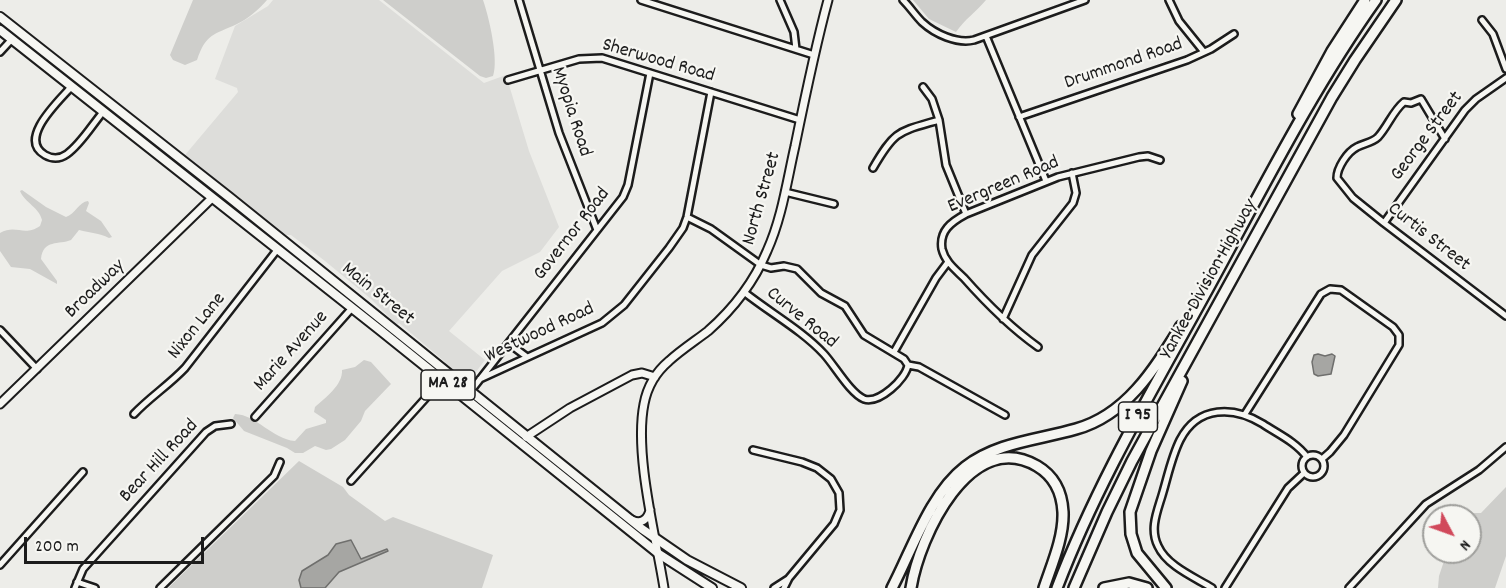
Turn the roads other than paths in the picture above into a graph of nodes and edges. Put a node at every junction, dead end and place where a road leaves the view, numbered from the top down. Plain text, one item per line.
1 (519, 0) edge
2 (641, 0) edge
3 (780, 0) edge
4 (828, 0) edge
5 (903, 0) edge
6 (1085, 0) edge
7 (1169, 0) edge
8 (1365, 0) edge
9 (1376, 0) edge
10 (1396, 0) edge
11 (0, 16) edge
12 (1482, 20) dead end
13 (0, 30) edge
14 (1234, 34) dead end
15 (986, 36) junction
16 (12, 39) junction
17 (796, 49) junction
18 (0, 52) edge
19 (45, 52) junction
20 (1204, 52) junction
21 (814, 55) junction
22 (32, 56) junction
23 (1506, 69) edge
24 (540, 70) junction
25 (650, 73) junction
26 (1506, 78) edge
27 (508, 80) dead end
28 (71, 87) junction
29 (924, 87) dead end
30 (711, 92) junction
31 (103, 112) junction
32 (1019, 117) junction
33 (800, 120) junction
34 (939, 120) junction
35 (1444, 139) junction
36 (1285, 149) junction
37 (1160, 160) dead end
38 (873, 168) dead end
39 (1072, 173) junction
40 (1046, 181) junction
41 (785, 192) junction
42 (212, 198) junction
43 (834, 204) dead end
44 (966, 214) junction
45 (687, 217) junction
46 (1384, 223) junction
47 (597, 230) junction
48 (277, 250) junction
49 (1229, 250) junction
50 (948, 262) junction
51 (761, 265) junction
52 (744, 292) junction
53 (352, 308) junction
54 (1216, 308) junction
55 (1506, 316) edge
56 (1003, 319) junction
57 (0, 330) edge
58 (512, 340) junction
59 (1038, 347) dead end
60 (894, 352) junction
61 (527, 357) junction
62 (908, 365) junction
63 (37, 369) junction
64 (655, 377) junction
65 (480, 379) junction
66 (442, 380) junction
67 (470, 392) junction
68 (0, 404) edge
69 (134, 414) dead end
70 (1245, 414) junction
71 (1005, 415) dead end
72 (255, 417) dead end
73 (231, 424) dead end
74 (526, 437) junction
75 (1506, 447) edge
76 (753, 450) dead end
77 (1306, 457) junction
78 (1322, 459) junction
79 (280, 462) dead end
80 (83, 472) dead end
81 (1304, 473) junction
82 (351, 481) dead end
83 (650, 508) junction
84 (628, 518) junction
85 (656, 540) junction
86 (659, 554) junction
87 (0, 565) edge
88 (789, 578) junction
89 (76, 585) edge
90 (95, 588) edge
91 (160, 588) edge
92 (664, 588) edge
93 (712, 588) edge
94 (741, 588) edge
95 (774, 588) edge
96 (784, 588) edge
97 (892, 588) edge
98 (911, 588) edge
99 (1044, 588) edge
100 (1056, 588) edge
101 (1074, 588) edge
102 (1104, 588) edge
103 (1147, 588) edge
104 (1166, 588) edge
105 (1212, 588) edge
106 (1225, 588) edge
107 (1349, 588) edge

1 - 24 street, Myopia Road
2 - 17 street
3 - 17 street
4 - 21 street, North Street
5 - 15 street
6 - 15 street
7 - 20 street
8 - 36 highway
9 - 36 highway, Yankee Division Highway / I 95
10 - 54 highway, Yankee Division Highway / I 95
11 - 19 main road, Main Street / MA 28
12 - 23 street
13 - 16 main road, Main Street / MA 28
14 - 20 street, Drummond Road
15 - 32 street
16 - 18 street
16 - 22 main road, Main Street / MA 28
17 - 21 street
19 - 22 main road
19 - 67 main road, Main Street / MA 28
20 - 32 street, Drummond Road
21 - 33 street, North Street
22 - 28 main road, Main Street / MA 28
24 - 25 street, Sherwood Road
24 - 27 street, Sherwood Road
24 - 47 street, Myopia Road
25 - 30 street, Sherwood Road
25 - 47 street, Governor Road
26 - 35 street, George Street
28 - 31 main road, Main Street / MA 28
28 - 31 street
29 - 34 street
30 - 33 street, Sherwood Road
30 - 45 street, Westwood Road
31 - 42 main road, Main Street / MA 28
32 - 40 street
33 - 41 street, North Street
34 - 38 street
34 - 44 street
35 - 46 street, George Street
35 - 46 street, Curtis Street
36 - 49 highway, Yankee Division Highway / I 95
37 - 39 street, Evergreen Road
39 - 40 street, Evergreen Road
39 - 56 street
40 - 44 street, Evergreen Road
41 - 43 street
41 - 51 street, North Street
42 - 48 main road, Main Street / MA 28
42 - 63 street, Broadway
44 - 50 street, Evergreen Road
45 - 51 street
45 - 61 street, Westwood Road
46 - 55 street, Curtis Street
47 - 58 street, Governor Road
48 - 53 main road, Main Street / MA 28
48 - 69 street, Nixon Lane
49 - 97 highway
49 - 100 highway, Yankee Division Highway / I 95
50 - 56 street
50 - 60 street
51 - 52 street, North Street
51 - 60 street, Curve Road
52 - 62 street, Curve Road
52 - 64 street, North Street
53 - 66 main road, Main Street / MA 28
53 - 72 street, Marie Avenue
54 - 101 highway, Yankee Division Highway / I 95
54 - 104 highway
56 - 59 street
57 - 63 street
58 - 61 street
58 - 65 street, Governor Road
60 - 62 street, Curve Road
61 - 65 street, Westwood Road
62 - 71 street
63 - 68 street, Broadway
64 - 74 street
64 - 83 street, North Street
65 - 67 street, Governor Road
66 - 82 street
66 - 86 main road, Main Street / MA 28
67 - 74 main road, Main Street / MA 28
70 - 77 street
70 - 78 street
70 - 105 street
73 - 89 street, Bear Hill Road
74 - 84 main road, Main Street / MA 28
75 - 107 street
76 - 88 street
77 - 78 street
77 - 81 street
78 - 81 street
79 - 91 street
80 - 87 street
81 - 106 street
83 - 84 street
83 - 85 street, North Street
84 - 85 main road, Main Street / MA 28
85 - 86 street, North Street
85 - 94 main road, Main Street / MA 28
86 - 92 street, North Street
86 - 93 main road, Main Street / MA 28
88 - 95 street
88 - 96 street
89 - 90 street
98 - 99 highway
102 - 103 highway

